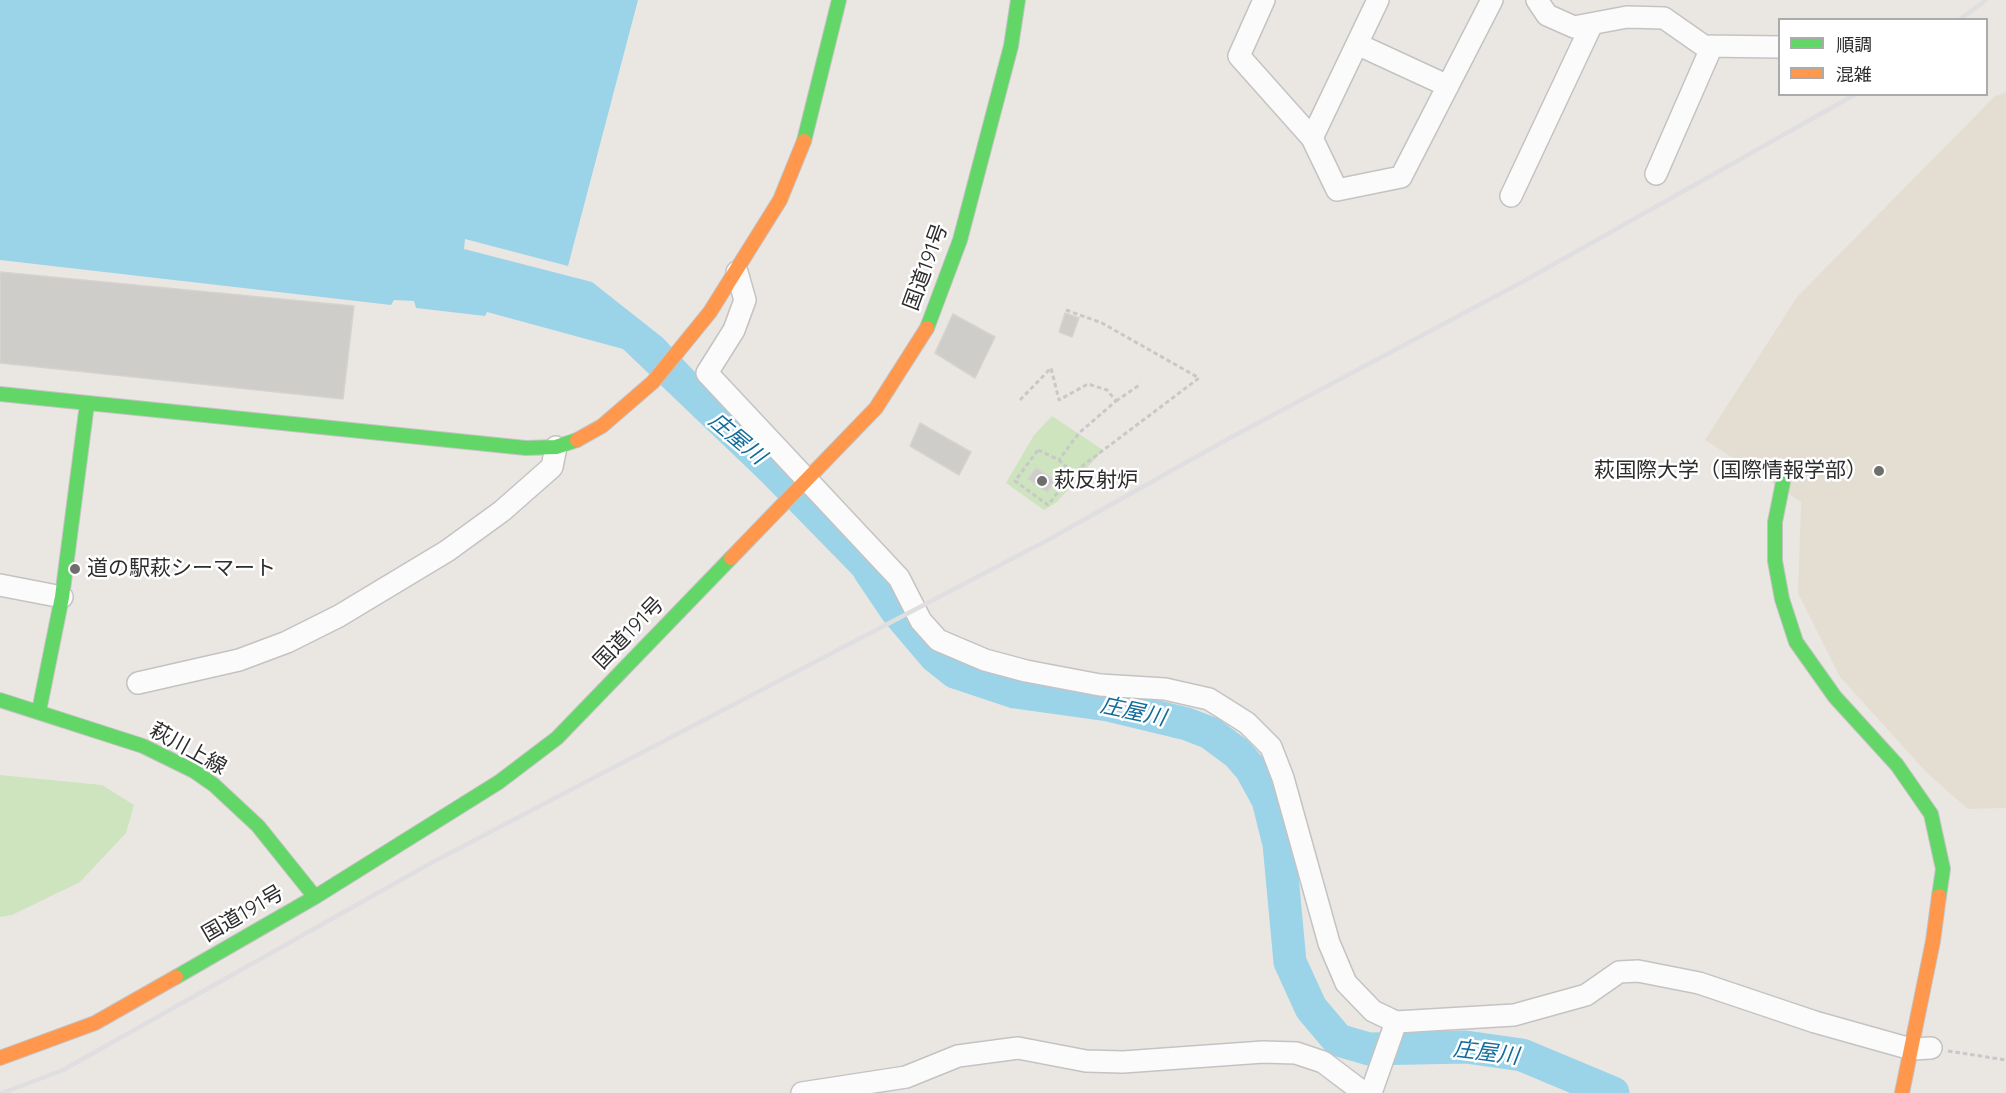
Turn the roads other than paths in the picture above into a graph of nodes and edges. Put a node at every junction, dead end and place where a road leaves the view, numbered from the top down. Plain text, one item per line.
1 (839, 0) edge
2 (1018, 0) edge
3 (1264, 0) edge
4 (1378, 0) edge
5 (1492, 0) edge
6 (1538, 0) edge
7 (1592, 24) junction
8 (1357, 44) junction
9 (1712, 46) junction
10 (1778, 47) edge
11 (1448, 86) junction
12 (1312, 138) junction
13 (1656, 174) dead end
14 (1511, 196) dead end
15 (737, 272) junction
16 (0, 394) edge
17 (87, 404) junction
18 (556, 447) junction
19 (804, 481) junction
20 (1783, 482) dead end
21 (0, 585) edge
22 (62, 597) junction
23 (138, 683) dead end
24 (0, 700) edge
25 (39, 711) junction
26 (315, 897) junction
27 (1395, 1022) junction
28 (1921, 1048) junction
29 (0, 1058) edge
30 (802, 1093) edge
31 (1364, 1093) edge
32 (1371, 1093) edge
33 (1902, 1093) edge

1 - 15 main road
2 - 19 main road, 国道191号
3 - 12 street
4 - 8 street
5 - 11 street
6 - 7 street
7 - 9 street
7 - 14 street
8 - 11 street
8 - 12 street
9 - 10 street
9 - 13 street
11 - 12 street
15 - 18 main road
15 - 19 street
16 - 17 main road
17 - 18 main road
17 - 22 main road
18 - 23 street
19 - 26 main road, 国道191号
19 - 27 street
20 - 28 main road
21 - 22 street
22 - 25 main road
24 - 25 main road, 萩川上線
25 - 26 main road, 萩川上線
26 - 29 main road, 国道191号
27 - 28 street
27 - 32 street
28 - 33 main road
30 - 31 street

